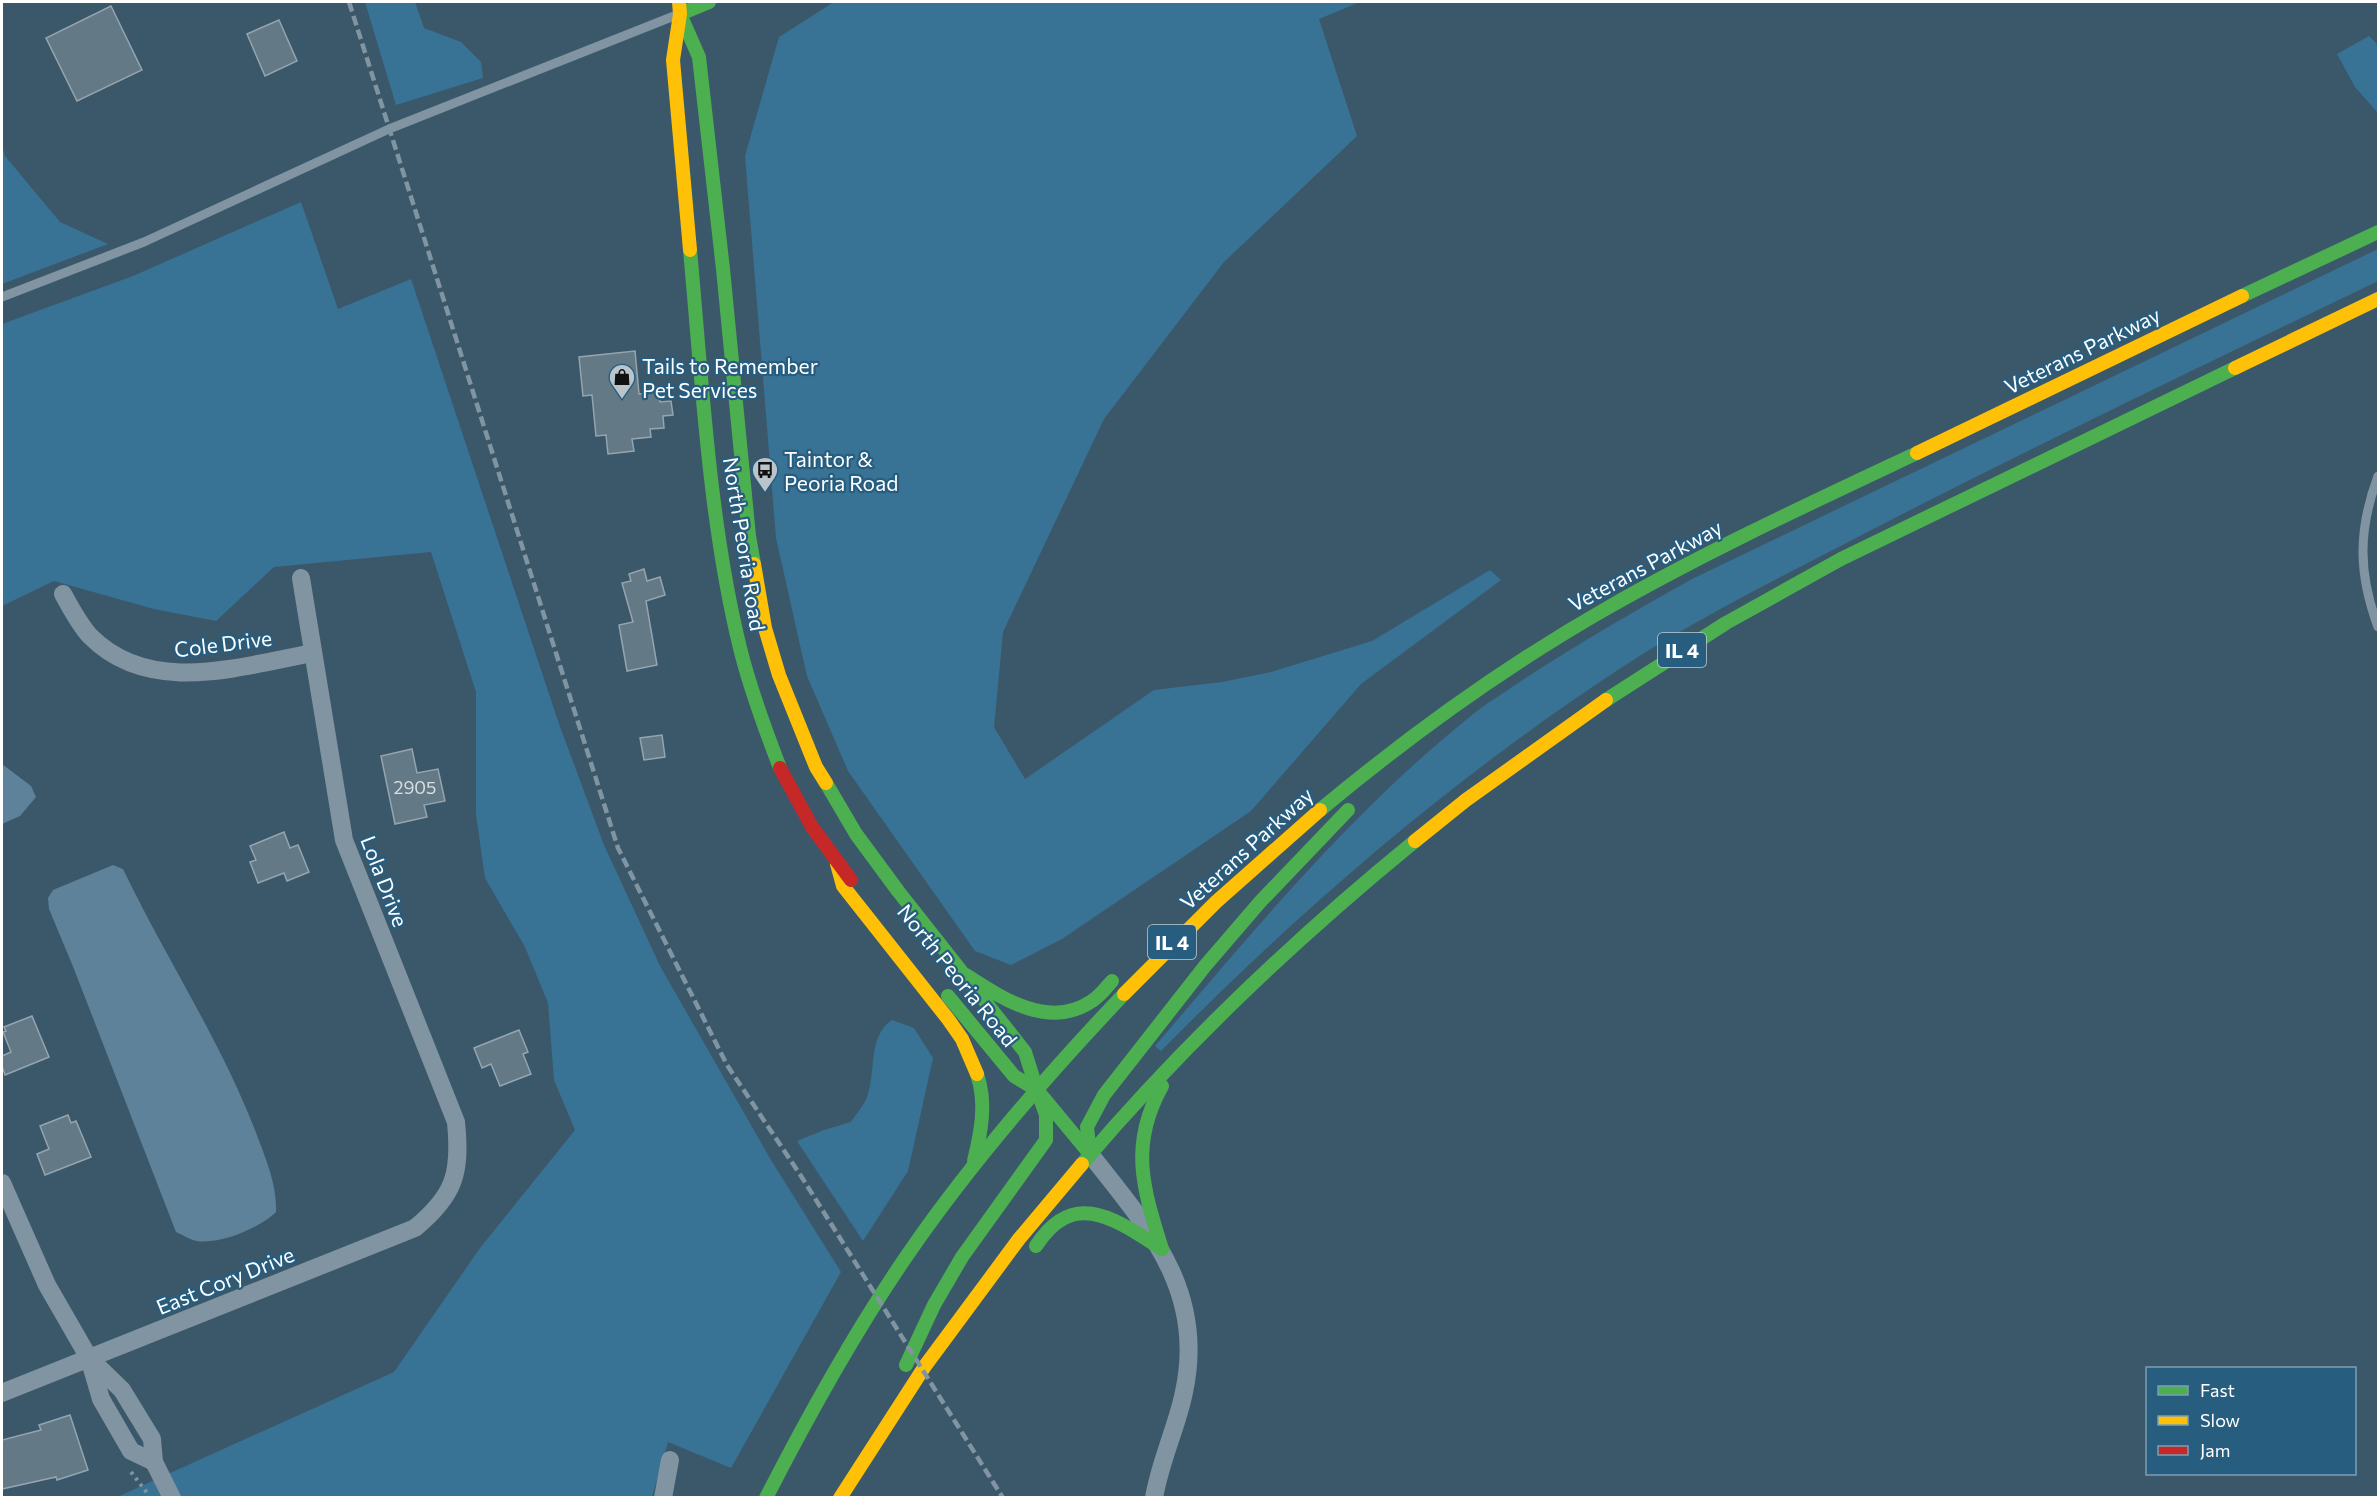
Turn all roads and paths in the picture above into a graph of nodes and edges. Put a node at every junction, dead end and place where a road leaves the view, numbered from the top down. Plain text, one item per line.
1 (710, 2) edge
2 (680, 8) edge
3 (2379, 232) edge
4 (2, 297) edge
5 (2379, 299) edge
6 (2379, 476) edge
7 (301, 578) dead end
8 (63, 594) dead end
9 (2379, 627) edge
10 (313, 653) junction
11 (1420, 731) junction
12 (1371, 787) dead end
13 (1355, 803) dead end
14 (1320, 808) junction
15 (1263, 842) dead end
16 (837, 864) junction
17 (906, 942) dead end
18 (1125, 967) dead end
19 (966, 975) junction
20 (941, 987) dead end
21 (1178, 1056) junction
22 (1037, 1090) junction
23 (1090, 1154) junction
24 (970, 1171) junction
25 (2, 1183) edge
26 (450, 1188) joint
27 (1162, 1249) junction
28 (1026, 1258) dead end
29 (990, 1302) dead end
30 (963, 1312) junction
31 (89, 1358) junction
32 (2, 1393) edge
33 (670, 1460) dead end
34 (130, 1471) dead end
35 (852, 1478) junction
36 (150, 1497) edge
37 (172, 1497) edge
38 (663, 1497) edge
39 (766, 1497) edge
40 (840, 1497) edge
41 (1154, 1497) edge

1 - 2 main road
2 - 4 lane
2 - 16 main road, North Peoria Road
2 - 19 main road, North Peoria Road
3 - 11 main road, Veterans Parkway / IL 4
5 - 21 main road, IL 4
6 - 9 lane
7 - 10 street, Lola Drive
8 - 10 street, Cole Drive
10 - 26 street, Lola Drive
11 - 12 main road
11 - 14 main road, Veterans Parkway / IL 4
13 - 23 main road
14 - 15 main road
14 - 22 main road, Veterans Parkway / IL 4
16 - 17 main road, North Peoria Road
16 - 24 main road
18 - 19 main road
19 - 22 main road, North Peoria Road
20 - 22 main road, North Peoria Road
21 - 23 main road, IL 4
21 - 27 main road
22 - 23 main road, North Peoria Road
22 - 24 main road
22 - 35 main road
23 - 27 street
23 - 30 main road
24 - 39 main road
25 - 31 street
26 - 31 street, East Cory Drive
27 - 28 main road
27 - 41 street
29 - 30 main road
30 - 35 main road
31 - 32 street, East Cory Drive
31 - 37 street
33 - 38 street
34 - 36 path
35 - 40 main road

